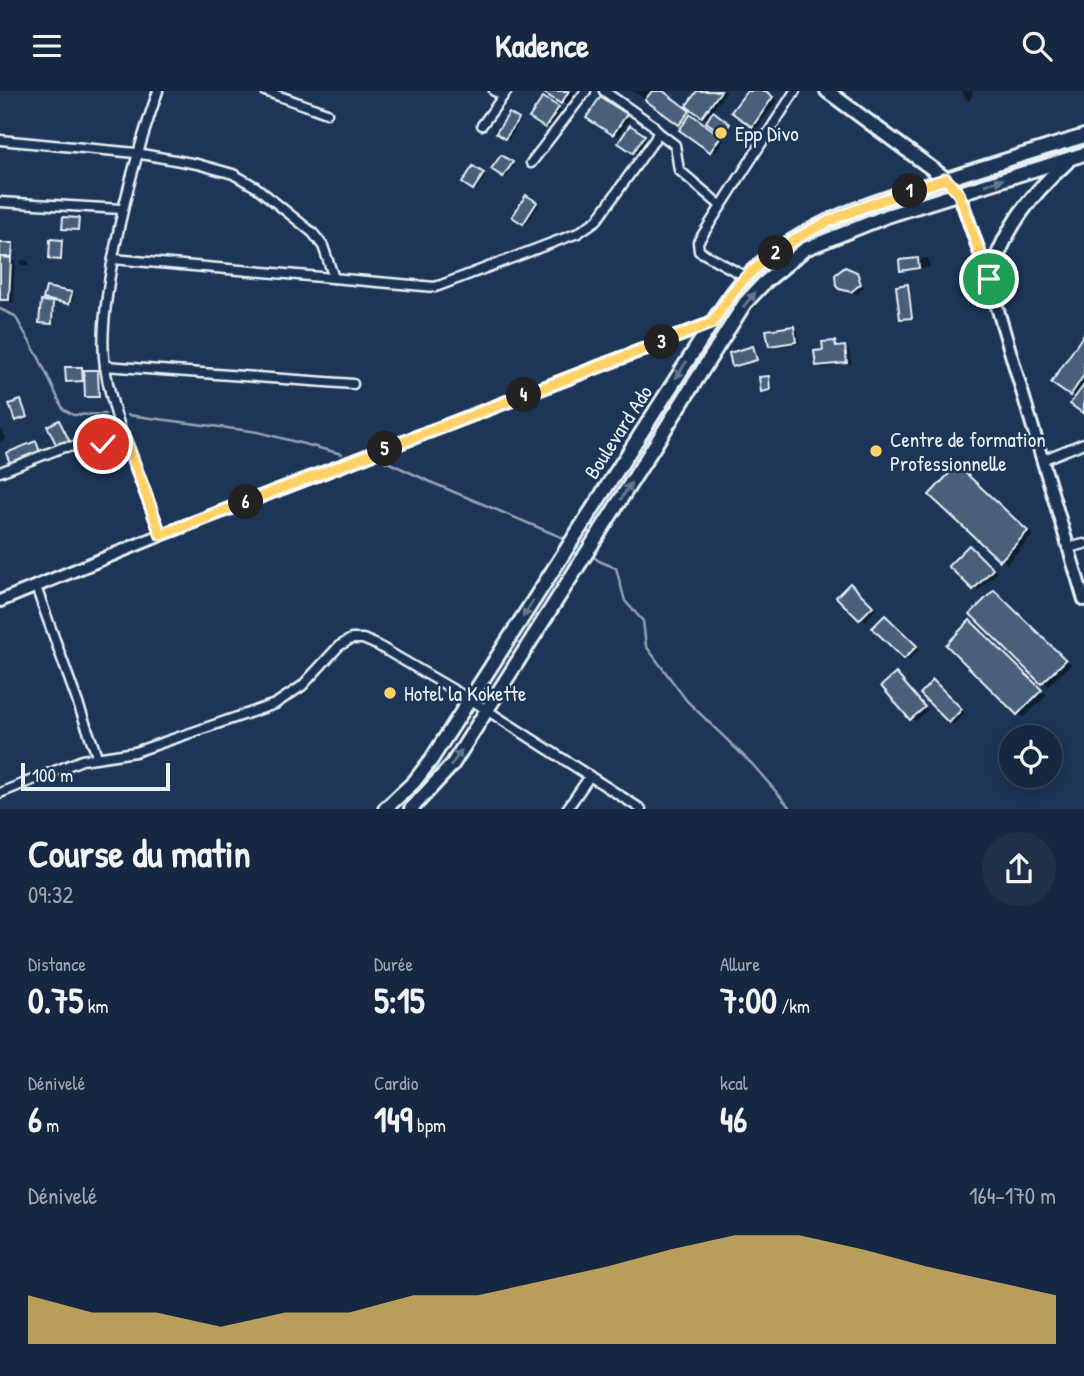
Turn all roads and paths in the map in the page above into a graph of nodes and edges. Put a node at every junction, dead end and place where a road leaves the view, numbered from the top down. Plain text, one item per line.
1 (158, 91) edge
2 (265, 91) edge
3 (494, 91) edge
4 (586, 91) edge
5 (604, 91) edge
6 (795, 91) edge
7 (827, 91) edge
8 (505, 93) edge
9 (327, 113) dead end
10 (482, 125) dead end
11 (658, 132) junction
12 (1084, 136) edge
13 (0, 140) edge
14 (136, 153) junction
15 (1078, 156) edge
16 (531, 163) dead end
17 (946, 179) junction
18 (959, 194) junction
19 (0, 202) edge
20 (721, 206) junction
21 (122, 209) junction
22 (113, 259) junction
23 (746, 277) junction
24 (334, 278) junction
25 (989, 279) junction
26 (712, 323) junction
27 (105, 366) junction
28 (353, 384) dead end
29 (124, 435) junction
30 (1084, 443) edge
31 (1042, 460) junction
32 (0, 472) edge
33 (161, 535) junction
34 (1084, 544) edge
35 (1068, 548) junction
36 (36, 587) junction
37 (1084, 600) edge
38 (0, 601) edge
39 (471, 701) junction
40 (487, 711) junction
41 (97, 756) junction
42 (590, 776) junction
43 (0, 793) edge
44 (385, 809) edge
45 (411, 809) edge
46 (567, 809) edge
47 (641, 809) edge

1 - 14 street
2 - 9 street
3 - 8 street
4 - 16 street
5 - 11 street
6 - 20 street
7 - 17 main road
8 - 10 street
11 - 20 street
11 - 24 street
12 - 17 main road, Boulevard Ado
13 - 14 street
14 - 21 street
14 - 24 street
18 -> 15 main road, Boulevard Ado
15 - 25 main road
17 - 18 street
17 - 23 main road, Boulevard Ado
18 - 25 street
40 -> 18 main road, Boulevard Ado
19 - 21 street
20 - 23 street
21 - 22 street
22 - 24 street
22 - 27 street
23 - 26 main road, Boulevard Ado
25 - 31 street
26 - 33 street
26 -> 39 main road, Boulevard Ado
27 - 28 street
27 - 29 street
29 - 32 street
29 - 33 street
30 - 31 street
31 - 35 street
33 - 36 street
34 - 35 street
35 - 37 street
36 - 38 street
36 - 41 street
39 - 40 street
39 - 41 street
39 - 44 main road, Boulevard Ado
40 - 42 street
45 -> 40 main road, Boulevard Ado
41 - 43 street
42 - 46 street
42 - 47 street

